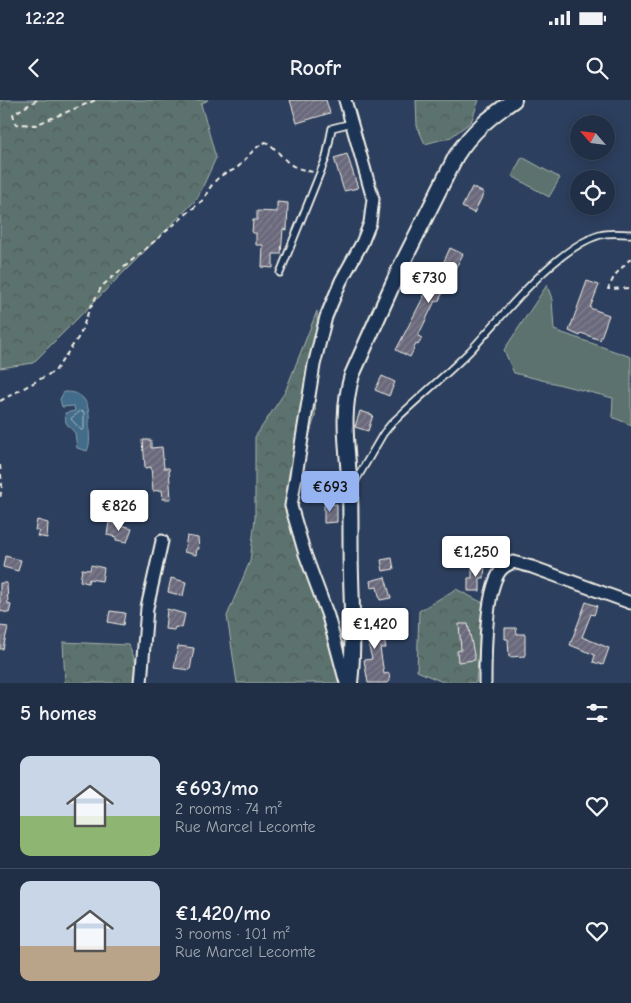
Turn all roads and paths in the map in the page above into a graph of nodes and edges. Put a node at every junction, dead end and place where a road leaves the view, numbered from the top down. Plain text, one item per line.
1 (37, 100) edge
2 (96, 100) edge
3 (345, 100) edge
4 (514, 100) edge
5 (352, 123) junction
6 (320, 173) junction
7 (631, 234) edge
8 (631, 258) edge
9 (280, 273) dead end
10 (631, 288) edge
11 (0, 401) edge
12 (0, 465) edge
13 (350, 491) junction
14 (0, 499) edge
15 (162, 540) dead end
16 (631, 603) edge
17 (141, 683) edge
18 (346, 683) edge
19 (350, 683) edge
20 (485, 683) edge

1 - 2 path
3 - 5 street
4 - 13 street
5 - 6 lane
5 - 18 street
6 - 9 lane
6 - 11 path
7 - 13 lane
8 - 10 path
12 - 14 path
13 - 19 street
15 - 17 street
16 - 20 street

